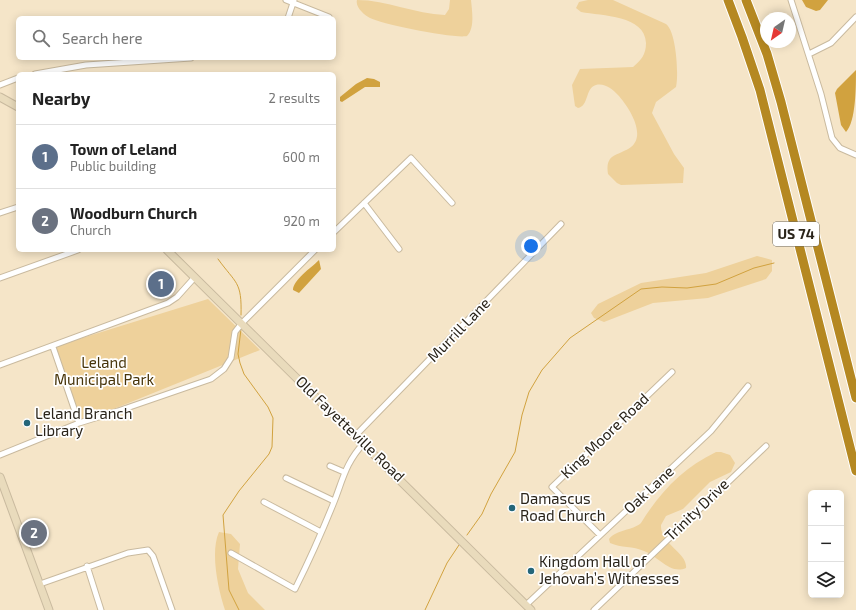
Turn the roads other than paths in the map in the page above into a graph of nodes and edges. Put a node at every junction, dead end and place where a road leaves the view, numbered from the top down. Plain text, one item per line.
1 (286, 0) edge
2 (728, 0) edge
3 (748, 0) edge
4 (791, 0) edge
5 (294, 1) edge
6 (289, 16) edge
7 (328, 16) edge
8 (856, 17) edge
9 (809, 54) junction
10 (161, 60) edge
11 (46, 72) edge
12 (16, 79) edge
13 (0, 85) edge
14 (0, 97) edge
15 (16, 106) edge
16 (856, 155) edge
17 (364, 203) junction
18 (452, 203) dead end
19 (16, 208) edge
20 (0, 213) edge
21 (561, 224) dead end
22 (336, 230) edge
23 (399, 249) dead end
24 (72, 252) edge
25 (169, 252) edge
26 (313, 252) edge
27 (0, 278) edge
28 (195, 278) junction
29 (242, 323) junction
30 (53, 347) junction
31 (0, 365) edge
32 (672, 372) dead end
33 (748, 386) dead end
34 (856, 398) edge
35 (79, 423) junction
36 (356, 435) junction
37 (364, 443) junction
38 (766, 446) dead end
39 (0, 455) edge
40 (330, 466) dead end
41 (856, 471) edge
42 (344, 472) junction
43 (0, 477) edge
44 (286, 478) dead end
45 (2, 487) edge
46 (334, 501) junction
47 (264, 502) dead end
48 (321, 532) junction
49 (600, 535) junction
50 (231, 553) dead end
51 (87, 566) junction
52 (40, 584) junction
53 (529, 607) edge
54 (49, 610) edge
55 (101, 610) edge
56 (172, 610) edge
57 (594, 610) edge

1 - 5 street
2 - 41 highway, US 74
3 - 34 highway, US 74
4 - 9 street
5 - 6 street
5 - 7 street
8 - 9 street
9 - 16 street
10 - 11 street
12 - 13 street
14 - 15 street
17 - 18 street
17 - 22 street
17 - 23 street
19 - 20 street
21 - 36 street, Murrill Lane
24 - 27 street
25 - 28 street, Old Fayetteville Road
26 - 29 street
28 - 29 street, Old Fayetteville Road
28 - 30 street
29 - 35 street
29 - 36 street, Old Fayetteville Road
30 - 31 street
30 - 35 street
32 - 49 street, King Moore Road
33 - 49 street, Oak Lane
35 - 39 street
36 - 37 street, Old Fayetteville Road
37 - 42 street
37 - 53 street, Old Fayetteville Road
38 - 57 street, Trinity Drive
40 - 42 street
42 - 46 street
43 - 45 street
44 - 46 street
45 - 52 street
46 - 48 street
47 - 48 street
48 - 50 street
49 - 53 street, Oak Lane
51 - 52 street
51 - 55 street
51 - 56 street
52 - 54 street

